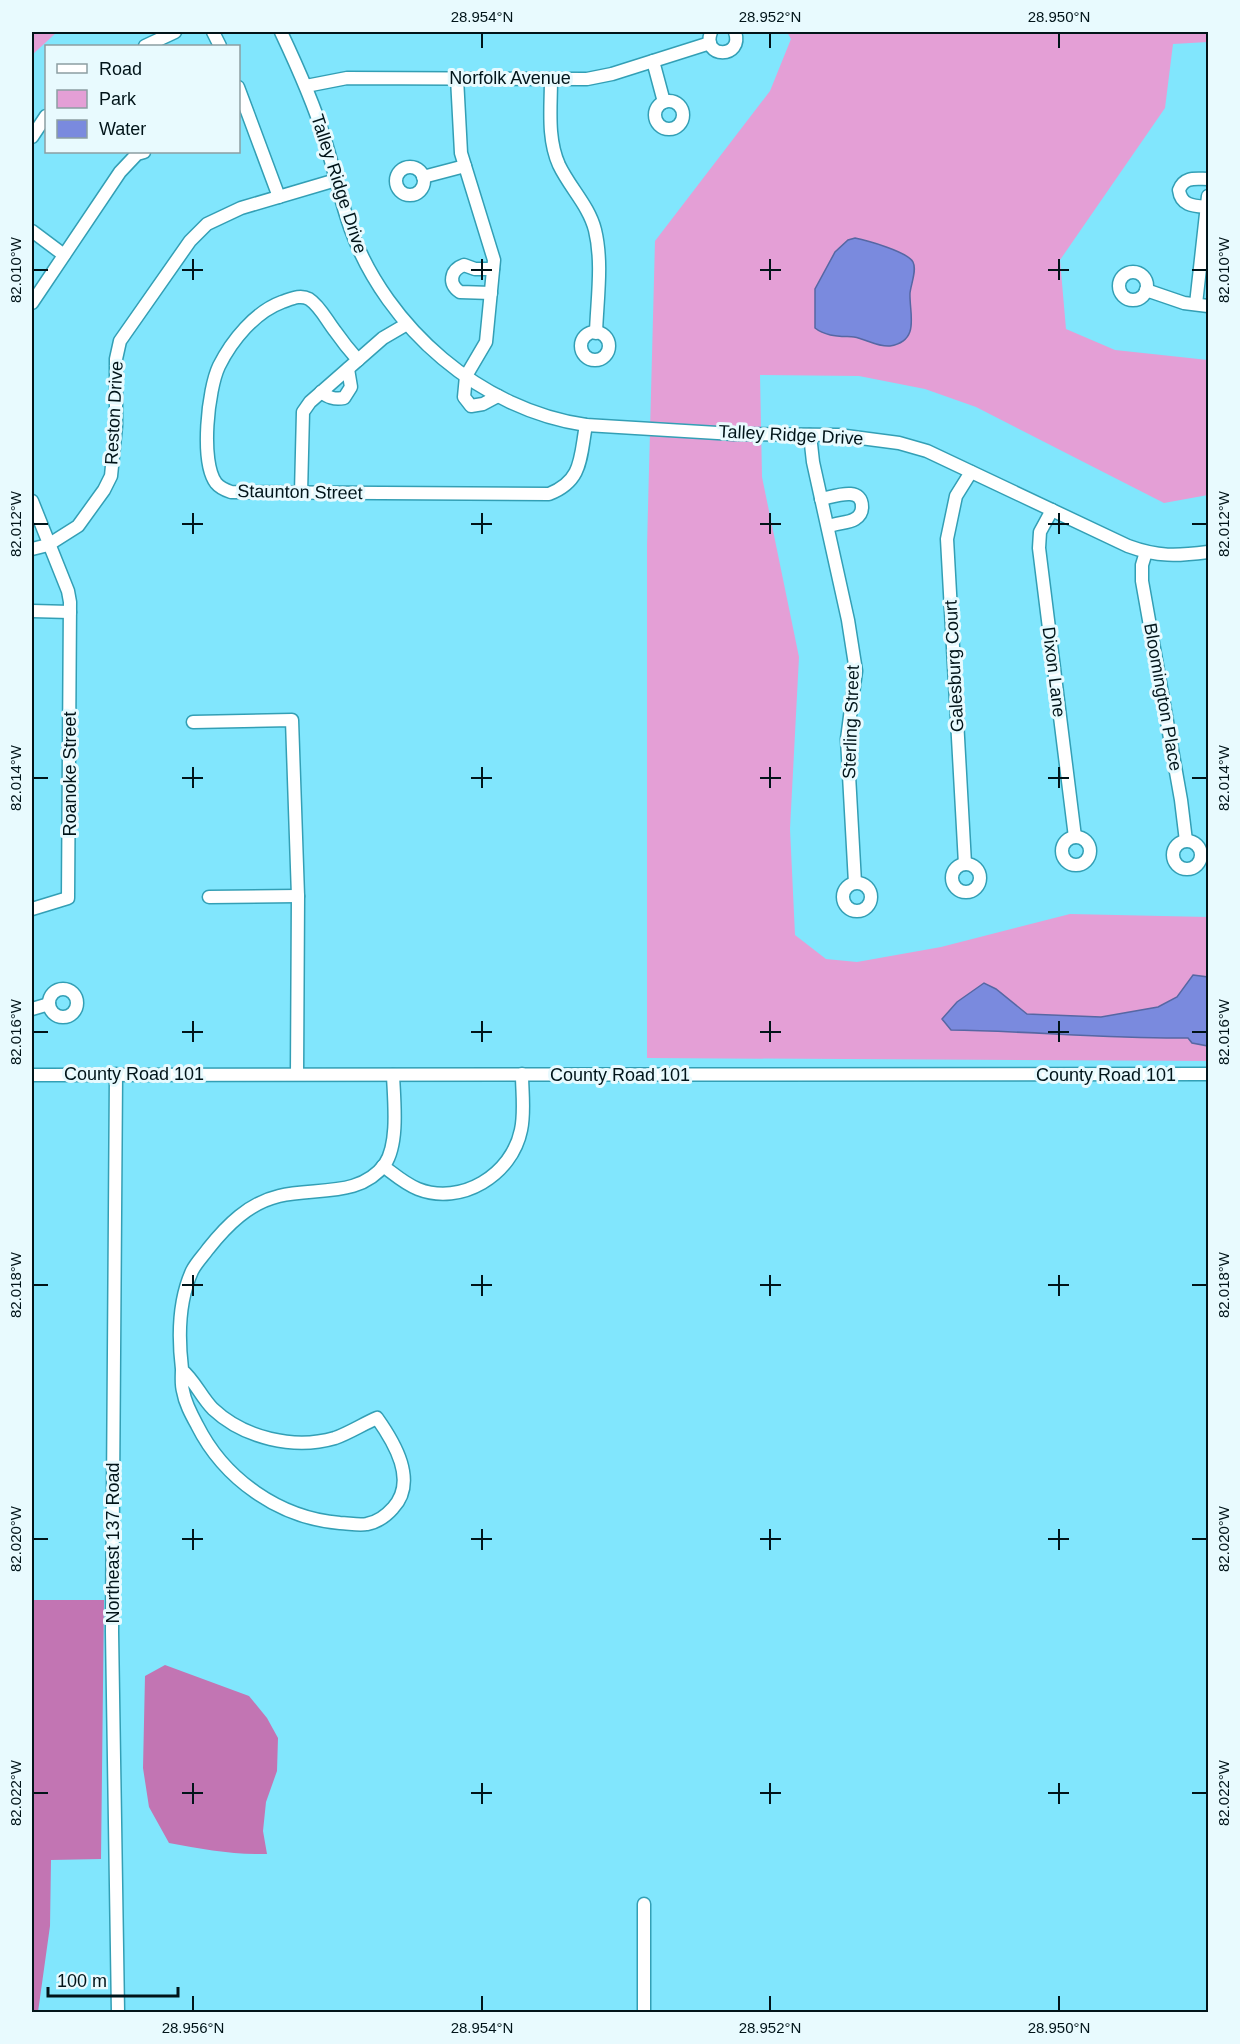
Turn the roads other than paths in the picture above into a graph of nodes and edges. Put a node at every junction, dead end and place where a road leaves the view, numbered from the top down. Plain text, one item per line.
1 (174, 32) edge
2 (281, 32) edge
3 (735, 32) edge
4 (710, 37) edge
5 (147, 45) edge
6 (653, 61) junction
7 (457, 78) junction
8 (551, 79) junction
9 (306, 86) junction
10 (664, 102) dead end
11 (242, 105) edge
12 (45, 118) edge
13 (32, 137) edge
14 (140, 153) edge
15 (465, 166) junction
16 (423, 177) dead end
17 (1209, 179) edge
18 (336, 180) junction
19 (279, 196) junction
20 (1208, 201) edge
21 (32, 231) edge
22 (64, 255) junction
23 (493, 269) junction
24 (1146, 290) dead end
25 (492, 293) junction
26 (32, 303) edge
27 (1202, 305) edge
28 (407, 324) junction
29 (596, 333) dead end
30 (353, 364) junction
31 (466, 376) junction
32 (321, 392) junction
33 (498, 396) junction
34 (586, 425) junction
35 (810, 435) junction
36 (971, 472) junction
37 (301, 493) junction
38 (821, 499) junction
39 (32, 501) edge
40 (1052, 510) junction
41 (828, 528) junction
42 (48, 545) junction
43 (32, 549) edge
44 (1146, 552) junction
45 (1209, 552) edge
46 (32, 611) edge
47 (70, 612) junction
48 (193, 722) dead end
49 (1075, 837) dead end
50 (1186, 841) dead end
51 (965, 864) dead end
52 (855, 883) dead end
53 (298, 896) junction
54 (209, 897) dead end
55 (32, 909) edge
56 (50, 1004) dead end
57 (32, 1010) edge
58 (116, 1074) junction
59 (297, 1074) junction
60 (522, 1074) junction
61 (1209, 1074) edge
62 (32, 1075) edge
63 (393, 1075) junction
64 (383, 1166) junction
65 (182, 1370) junction
66 (644, 1904) dead end
67 (118, 2013) edge
68 (644, 2013) edge

1 - 5 street
2 - 9 street, Talley Ridge Drive
3 - 4 street, Norfolk Avenue
4 - 6 street, Norfolk Avenue
6 - 8 street, Norfolk Avenue
6 - 10 street
7 - 8 street, Norfolk Avenue
7 - 9 street, Norfolk Avenue
7 - 15 street
8 - 29 street
9 - 18 street, Talley Ridge Drive
11 - 19 street
12 - 13 street
14 - 22 street
15 - 16 street
15 - 23 street
17 - 20 street
18 - 19 street, Reston Drive
18 - 28 street, Talley Ridge Drive
19 - 42 street, Reston Drive
20 - 27 street
21 - 22 street
22 - 26 street
23 - 25 street
23 - 25 street
24 - 27 street
25 - 31 street
28 - 30 street
28 - 31 street, Talley Ridge Drive
30 - 32 street
30 - 32 street
30 - 37 street, Staunton Street
31 - 33 street, Talley Ridge Drive
31 - 33 street
32 - 37 street
33 - 34 street, Talley Ridge Drive
34 - 35 street, Talley Ridge Drive
34 - 37 street, Staunton Street
35 - 36 street, Talley Ridge Drive
35 - 38 street, Sterling Street
36 - 40 street, Talley Ridge Drive
36 - 51 street, Galesburg Court
38 - 41 street, Sterling Street
38 - 41 street
39 - 42 street, Roanoke Street
40 - 44 street, Talley Ridge Drive
40 - 49 street, Dixon Lane
41 - 52 street, Sterling Street
42 - 43 street, Reston Drive
42 - 47 street, Roanoke Street
44 - 45 street, Talley Ridge Drive
44 - 50 street, Bloomington Place
46 - 47 street
47 - 55 street, Roanoke Street
48 - 53 street
53 - 54 street
53 - 59 street
56 - 57 street
58 - 59 street, County Road 101
58 - 62 street, County Road 101
58 - 67 street, Northeast 137 Road
59 - 63 street, County Road 101
60 - 61 street, County Road 101
60 - 63 street, County Road 101
60 - 64 street
63 - 64 street
64 - 65 street
65 - 65 street
66 - 68 street

